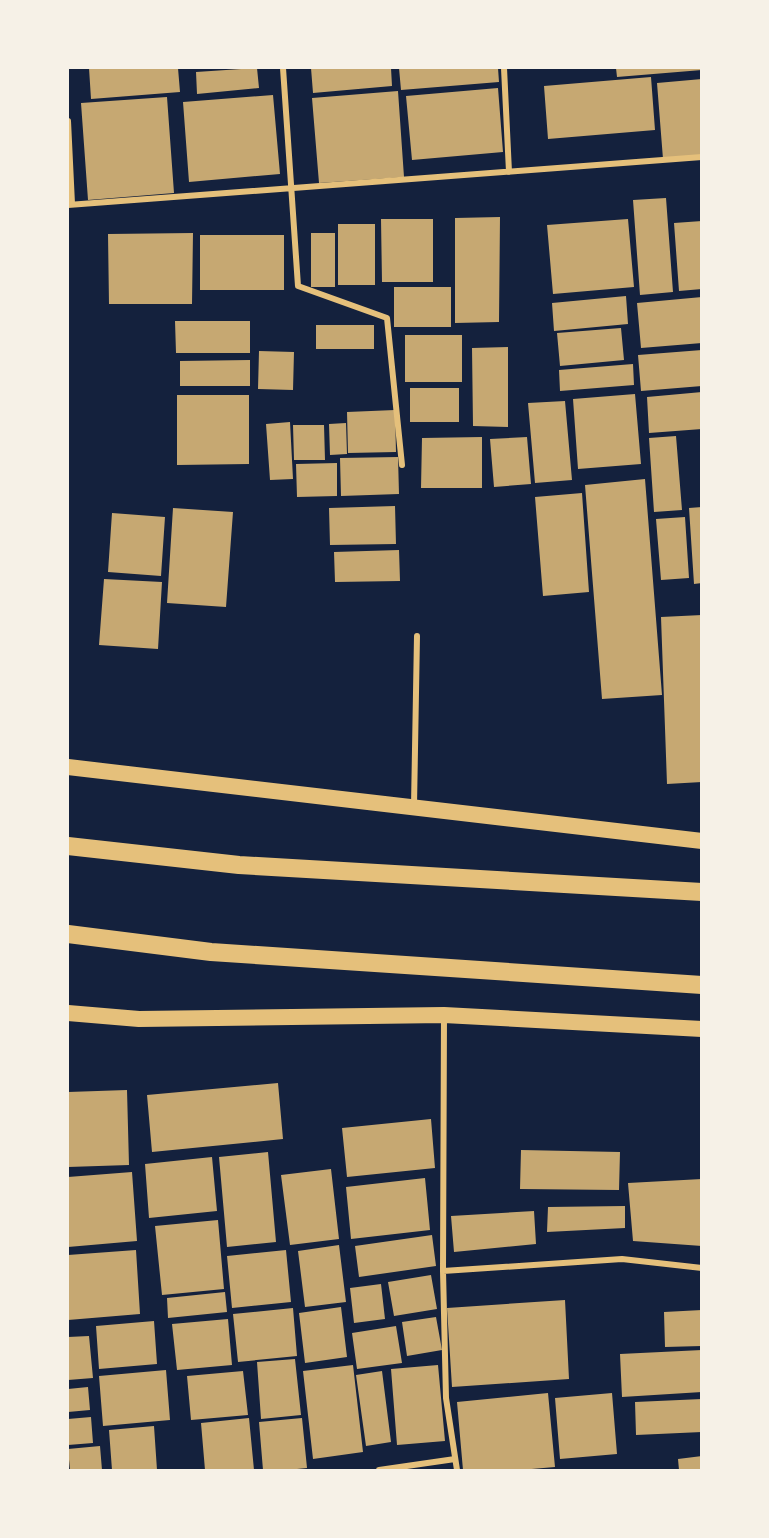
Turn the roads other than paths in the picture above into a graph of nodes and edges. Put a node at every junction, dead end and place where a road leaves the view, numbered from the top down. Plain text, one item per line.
1 (283, 68) edge
2 (504, 68) edge
3 (68, 121) edge
4 (702, 157) edge
5 (509, 172) junction
6 (291, 187) junction
7 (70, 205) edge
8 (402, 465) dead end
9 (417, 636) dead end
10 (68, 767) edge
11 (414, 807) junction
12 (702, 841) edge
13 (68, 846) edge
14 (702, 892) edge
15 (68, 934) edge
16 (702, 985) edge
17 (68, 1013) edge
18 (444, 1015) junction
19 (702, 1029) edge
20 (702, 1268) edge
21 (443, 1271) junction
22 (455, 1459) junction
23 (379, 1470) edge
24 (457, 1470) edge

1 - 6 street
2 - 5 street
3 - 7 street
4 - 5 street
5 - 6 street
6 - 7 street
6 - 8 street
9 - 11 street
10 - 11 highway
11 - 12 highway
13 - 14 highway
15 - 16 highway
17 - 18 highway
18 - 19 highway
18 - 21 street
20 - 21 street
21 - 22 street
22 - 23 street
22 - 24 street

